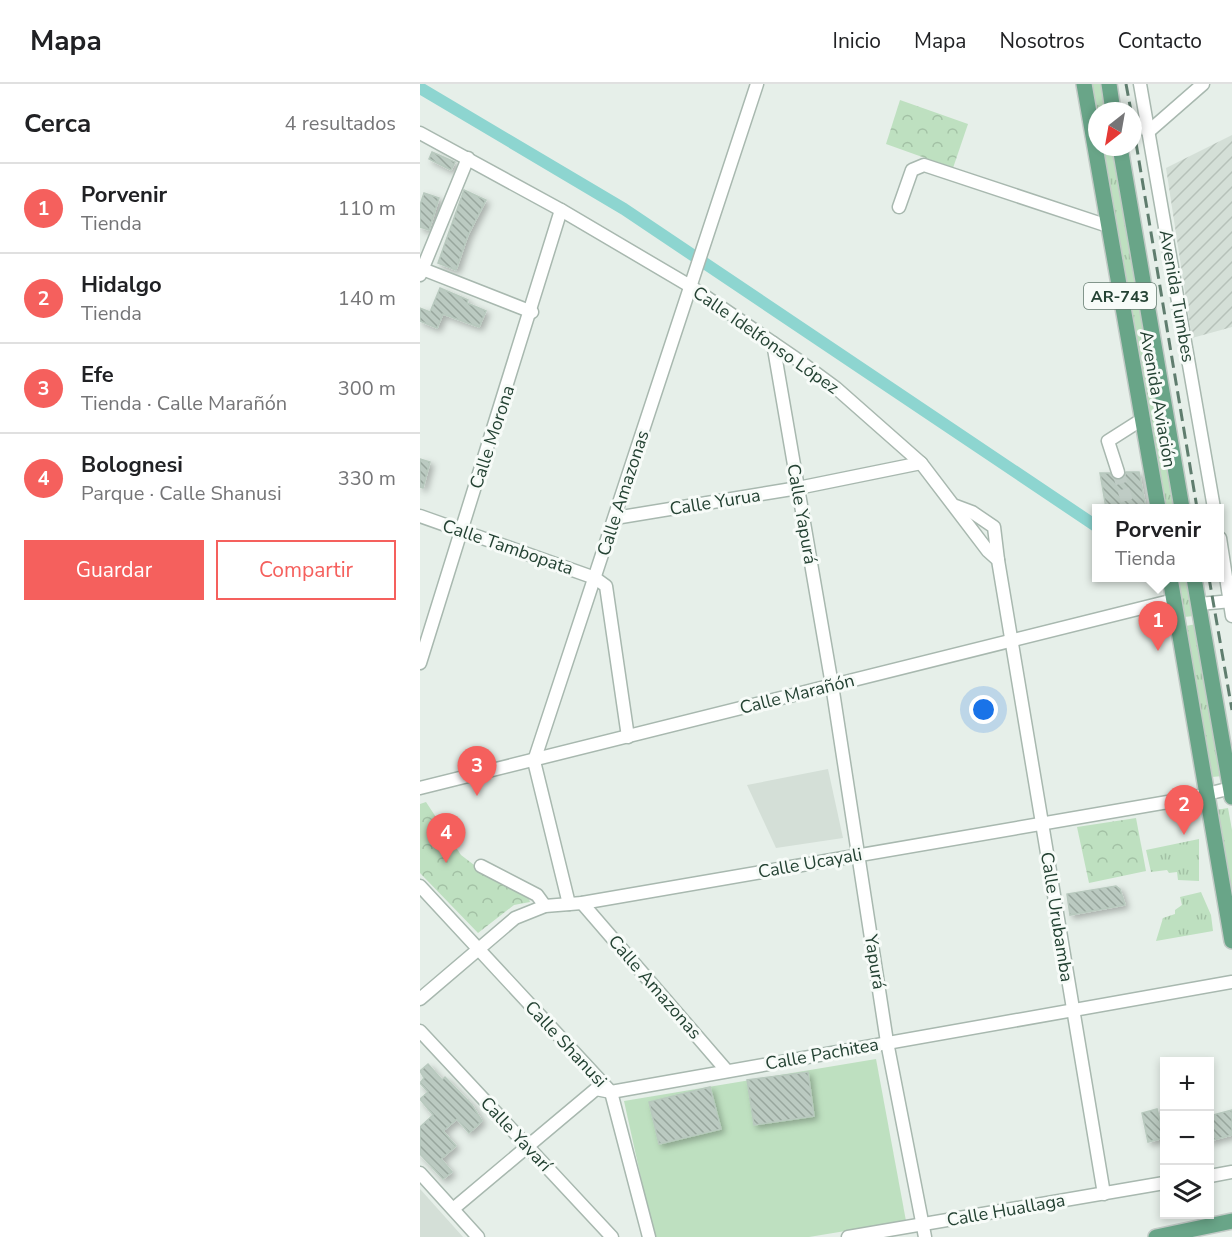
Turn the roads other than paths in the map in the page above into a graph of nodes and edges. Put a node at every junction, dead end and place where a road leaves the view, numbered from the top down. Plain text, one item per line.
1 (757, 84) edge
2 (1084, 84) edge
3 (1109, 84) edge
4 (1140, 84) edge
5 (1203, 84) edge
6 (1112, 102) edge
7 (1148, 132) junction
8 (420, 133) edge
9 (1122, 156) edge
10 (468, 158) junction
11 (899, 207) dead end
12 (561, 210) junction
13 (1108, 226) junction
14 (421, 271) edge
15 (690, 286) junction
16 (532, 312) junction
17 (773, 343) junction
18 (1141, 420) junction
19 (921, 464) junction
20 (1118, 472) tunnel mouth
21 (798, 488) junction
22 (1157, 504) edge
23 (1181, 504) edge
24 (1213, 504) edge
25 (956, 506) junction
26 (420, 516) edge
27 (615, 518) junction
28 (462, 530) junction
29 (998, 560) junction
30 (1225, 568) edge
31 (595, 578) junction
32 (1171, 582) edge
33 (1197, 582) edge
34 (1174, 600) junction
35 (1231, 602) edge
36 (1199, 604) junction
37 (1232, 616) edge
38 (1013, 639) junction
39 (420, 663) edge
40 (832, 685) junction
41 (627, 737) junction
42 (534, 760) junction
43 (420, 788) edge
44 (1208, 792) junction
45 (1231, 793) edge
46 (1042, 824) junction
47 (857, 855) junction
48 (481, 866) dead end
49 (420, 886) edge
50 (582, 903) junction
51 (569, 904) junction
52 (545, 906) junction
53 (1232, 941) edge
54 (478, 947) junction
55 (1232, 982) edge
56 (420, 999) edge
57 (1073, 1011) junction
58 (420, 1031) edge
59 (887, 1042) junction
60 (727, 1071) junction
61 (611, 1092) junction
62 (527, 1147) junction
63 (1232, 1172) edge
64 (420, 1173) edge
65 (1214, 1175) edge
66 (1160, 1184) edge
67 (1104, 1194) junction
68 (453, 1209) junction
69 (1232, 1214) edge
70 (1232, 1221) edge
71 (922, 1224) junction
72 (1206, 1228) junction
73 (478, 1237) edge
74 (612, 1237) edge
75 (649, 1237) edge
76 (848, 1237) edge
77 (925, 1237) edge
78 (1156, 1237) edge

1 - 15 street, Calle Amazonas
2 - 13 main road, Avenida Aviación / AR-743
3 - 6 main road
4 - 7 street, Avenida Tumbes
5 - 7 street
7 - 24 street, Avenida Tumbes
8 - 10 street, Calle Idelfonso López
9 - 23 main road, Avenida Aviación / AR-743
10 - 12 street, Calle Idelfonso López
10 - 14 street
11 - 13 street
12 - 15 street, Calle Idelfonso López
12 - 16 street, Calle Morona
13 - 18 main road, Avenida Aviación / AR-743
14 - 16 street
15 - 17 street, Calle Idelfonso López
15 - 27 street, Calle Amazonas
16 - 28 street, Calle Morona
17 - 19 street, Calle Idelfonso López
17 - 21 street, Calle Yapurá
18 - 20 street
18 - 22 main road, Avenida Aviación / AR-743
19 - 21 street, Calle Yurua
19 - 25 street, Calle Idelfonso López
21 - 27 street, Calle Yurua
21 - 40 street, Calle Yapurá
25 - 29 street, Calle Idelfonso López
25 - 29 street
26 - 28 street, Calle Tambopata
27 - 31 street, Calle Amazonas
28 - 31 street, Calle Tambopata
28 - 39 street, Calle Morona
29 - 38 street
30 - 35 street
31 - 41 street
31 - 42 street, Calle Amazonas
32 - 34 main road
33 - 36 main road
34 - 38 street, Calle Marañón
34 - 44 main road
35 - 36 street
35 - 37 street
36 - 45 main road
38 - 40 street, Calle Marañón
38 - 46 street, Calle Urubamba
40 - 41 street, Calle Marañón
40 - 47 street, Yapurá
41 - 42 street, Calle Marañón
42 - 43 street, Calle Marañón
42 - 51 street
44 - 45 street, Calle Ucayali
44 - 46 street, Calle Ucayali
44 - 53 main road
46 - 47 street, Calle Ucayali
46 - 57 street, Calle Urubamba
47 - 50 street, Calle Ucayali
47 - 59 street, Yapurá
48 - 52 street
49 - 54 street, Calle Shanusi
50 - 51 street, Calle Ucayali
50 - 60 street, Calle Amazonas
51 - 52 street, Calle Ucayali
52 - 54 street, Calle Ucayali
54 - 56 street, Calle Ucayali
54 - 61 street, Calle Shanusi
55 - 57 street, Calle Pachitea
57 - 59 street, Calle Pachitea
57 - 67 street, Calle Urubamba
58 - 62 street, Calle Yavarí
59 - 60 street, Calle Pachitea
59 - 71 street, Yapurá
60 - 61 street, Calle Pachitea
61 - 62 street, Calle Pachitea
61 - 75 street, Calle Shanusi
62 - 68 street, Calle Pachitea
62 - 74 street, Calle Yavarí
63 - 65 street
64 - 68 street
66 - 67 street, Calle Huallaga
67 - 71 street, Calle Huallaga
68 - 73 street
69 - 72 main road
70 - 72 main road
71 - 76 street, Calle Huallaga
71 - 77 street, Yapurá
72 - 78 main road

